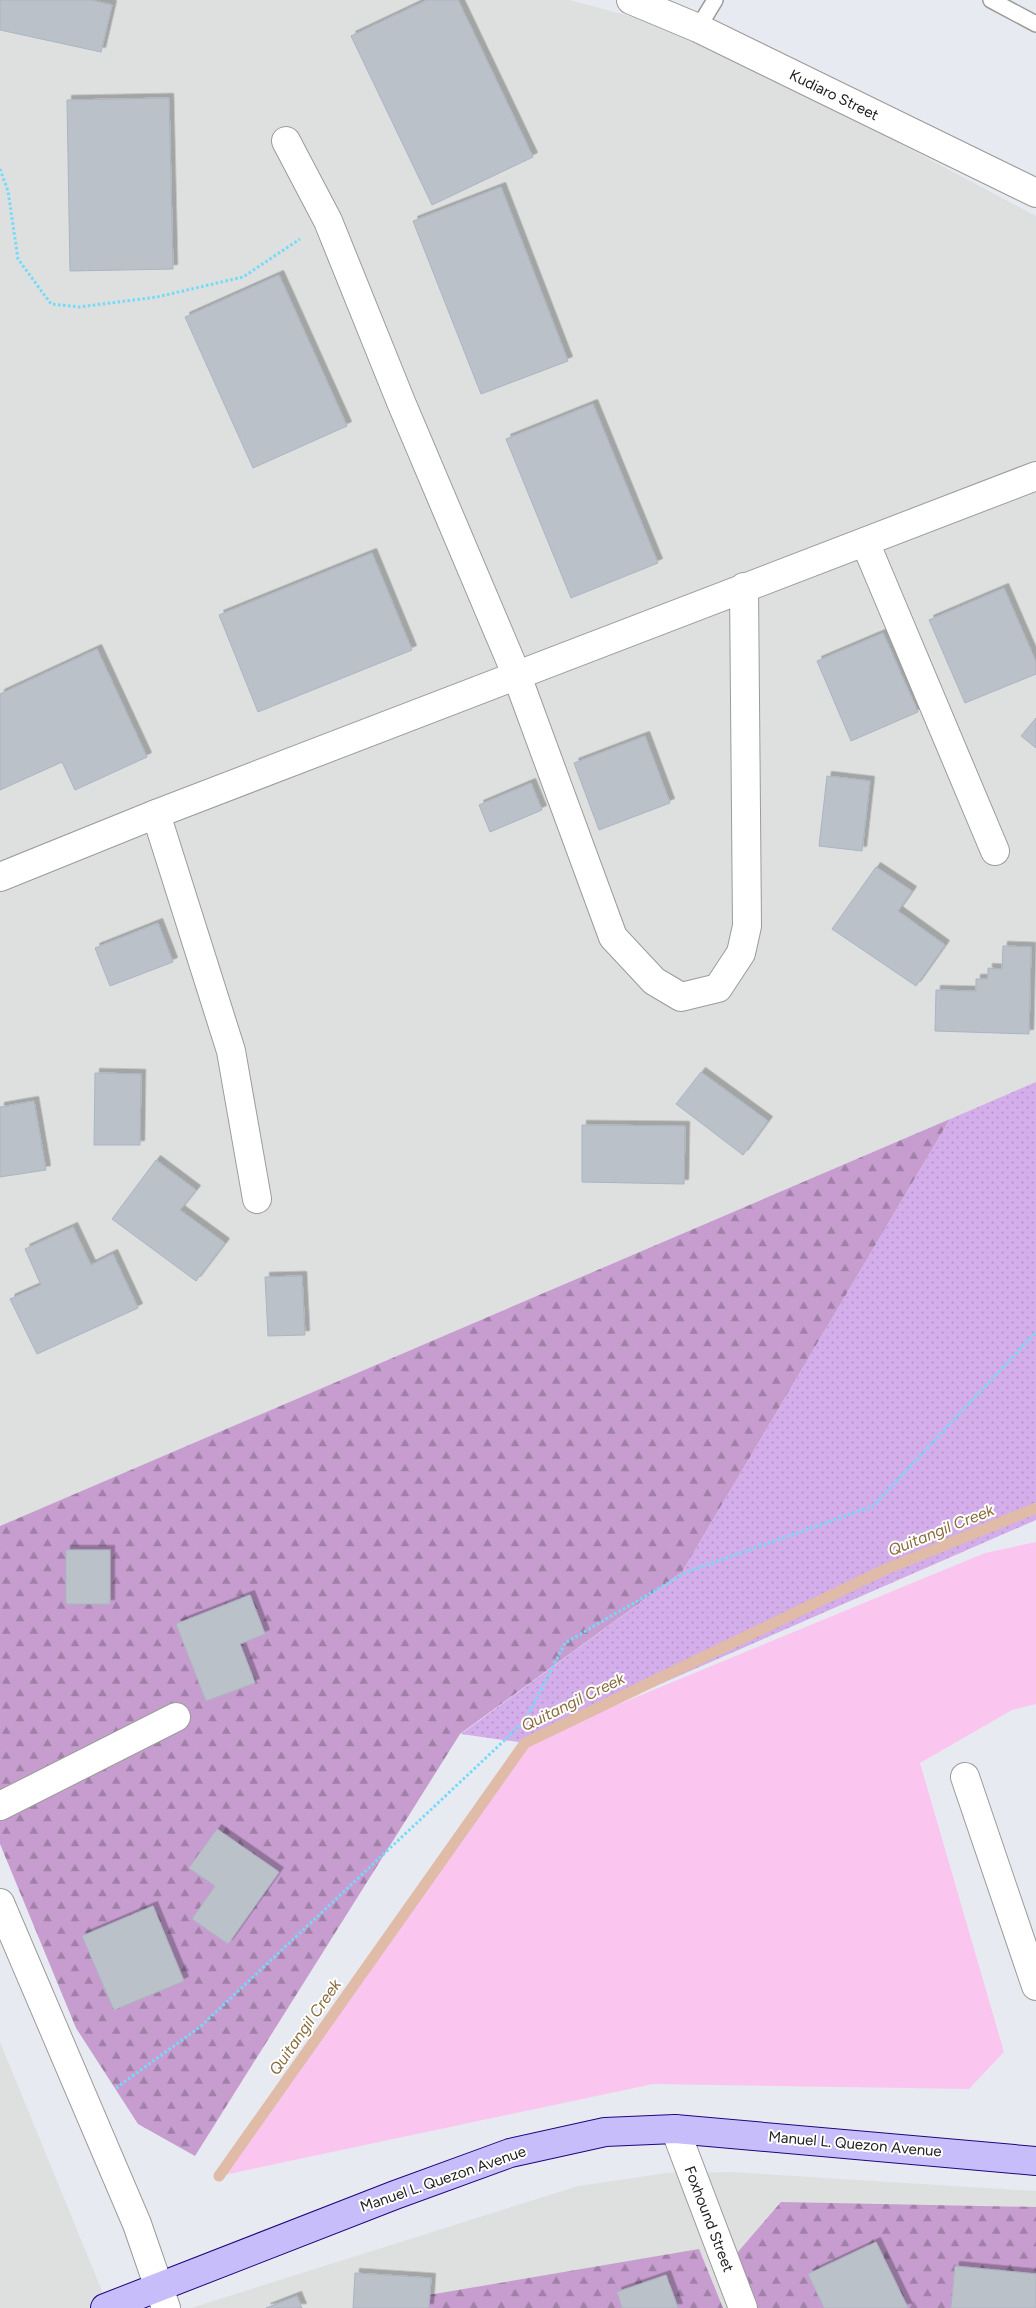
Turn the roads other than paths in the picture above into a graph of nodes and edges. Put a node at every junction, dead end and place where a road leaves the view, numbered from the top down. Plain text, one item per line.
1 (630, 0) edge
2 (715, 0) edge
3 (991, 0) edge
4 (1036, 24) edge
5 (698, 28) junction
6 (286, 141) dead end
7 (1036, 193) edge
8 (1036, 476) edge
9 (865, 542) junction
10 (744, 587) junction
11 (517, 676) junction
12 (156, 814) junction
13 (995, 851) dead end
14 (0, 877) edge
15 (256, 1200) dead end
16 (176, 1717) dead end
17 (965, 1777) dead end
18 (0, 1806) edge
19 (0, 1903) edge
20 (1036, 1986) edge
21 (675, 2129) junction
22 (1036, 2160) edge
23 (162, 2297) edge
24 (105, 2308) edge
25 (743, 2308) edge

1 - 5 street, Kudiaro Street
2 - 5 lane
3 - 4 lane
5 - 7 street, Kudiaro Street
6 - 11 street
8 - 9 street
9 - 10 street
9 - 13 street
10 - 11 street
10 - 11 street
11 - 12 street
12 - 14 street
12 - 15 street
16 - 18 street
17 - 20 street
19 - 23 street
21 - 22 street, Manuel L. Quezon Avenue
21 - 23 street, Manuel L. Quezon Avenue
21 - 25 street, Foxhound Street
23 - 24 street, Manuel L. Quezon Avenue

